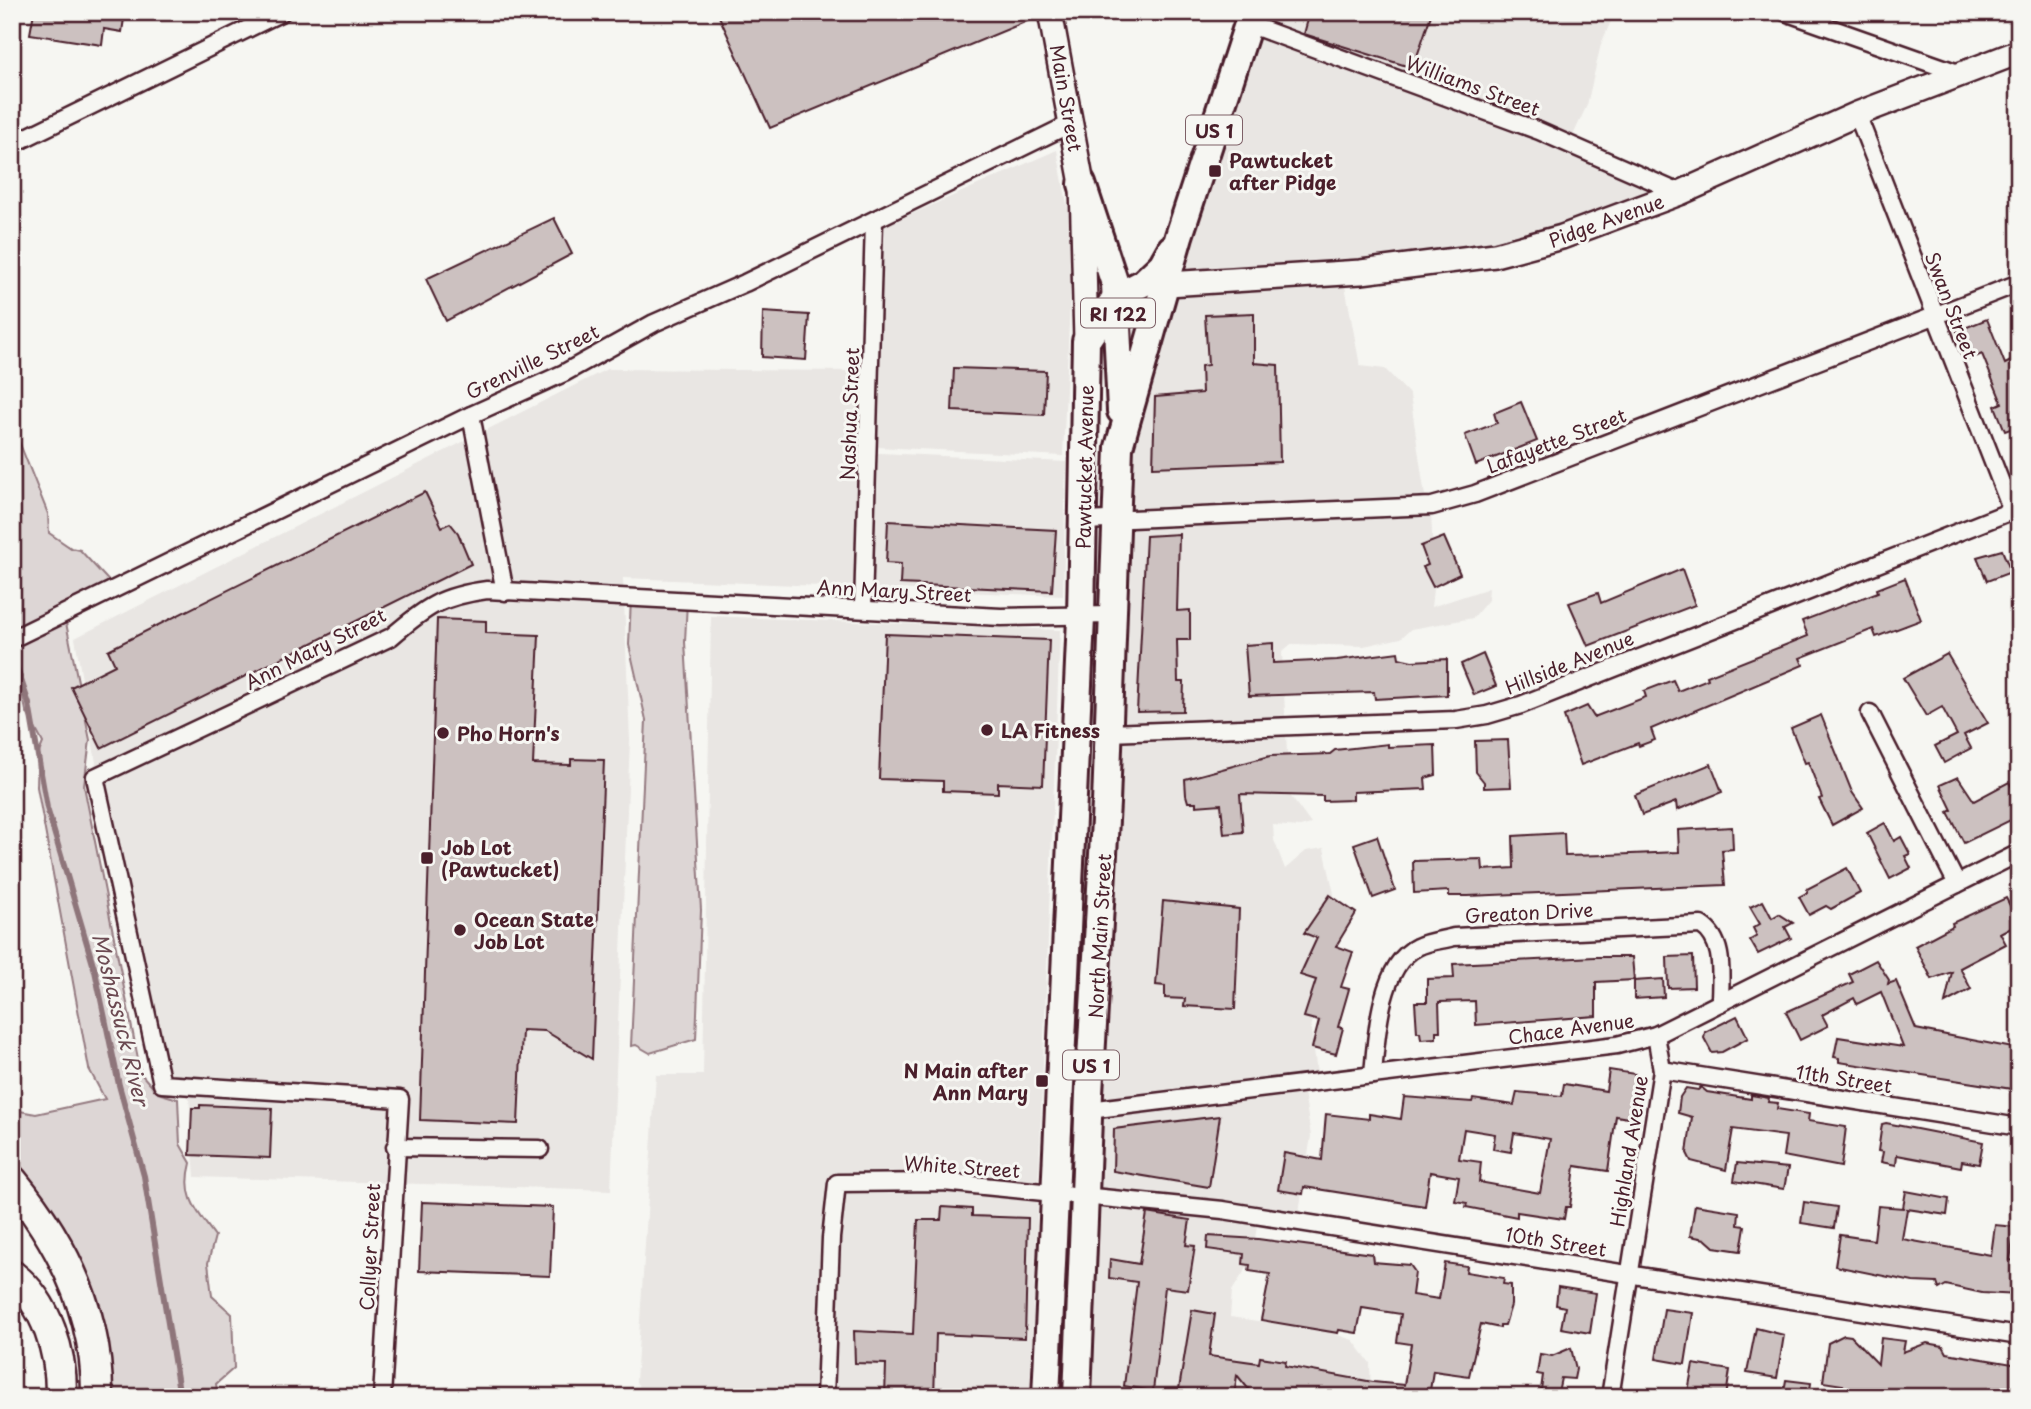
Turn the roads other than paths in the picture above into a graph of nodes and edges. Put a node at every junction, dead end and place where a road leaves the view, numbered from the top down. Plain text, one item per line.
1 (282, 12) edge
2 (1050, 12) edge
3 (1784, 12) edge
4 (1250, 18) edge
5 (2019, 52) edge
6 (1961, 74) junction
7 (1857, 114) junction
8 (1072, 123) junction
9 (19, 141) dead end
10 (1082, 184) junction
11 (1680, 193) junction
12 (874, 221) junction
13 (1179, 236) junction
14 (2019, 283) edge
15 (1168, 284) junction
16 (1116, 297) junction
17 (1934, 317) junction
18 (1086, 341) junction
19 (471, 415) junction
20 (1119, 447) junction
21 (2015, 509) edge
22 (1115, 520) junction
23 (1084, 521) junction
24 (505, 592) junction
25 (863, 608) junction
26 (1112, 615) junction
27 (1081, 618) junction
28 (12, 639) edge
29 (1870, 713) dead end
30 (1108, 730) junction
31 (1076, 737) junction
32 (2019, 853) edge
33 (1956, 884) junction
34 (1720, 1003) junction
35 (1657, 1035) junction
36 (1662, 1070) junction
37 (1373, 1075) junction
38 (400, 1099) joint
39 (1089, 1110) junction
40 (2019, 1128) edge
41 (395, 1147) junction
42 (540, 1149) dead end
43 (12, 1181) edge
44 (1056, 1194) junction
45 (1085, 1196) junction
46 (1630, 1273) junction
47 (12, 1276) edge
48 (2019, 1335) edge
49 (61, 1397) edge
50 (97, 1397) edge
51 (382, 1397) edge
52 (825, 1397) edge
53 (1046, 1397) edge
54 (1077, 1397) edge
55 (1611, 1397) edge

1 - 9 street
2 - 8 street, Main Street / RI 122
3 - 6 street
4 - 11 street, Williams Street
4 - 13 main road, Pawtucket Avenue / US 1
5 - 6 street, Pidge Avenue
6 - 7 street, Pidge Avenue
7 - 11 street, Pidge Avenue
7 - 17 street, Swan Street
8 - 10 street, Main Street / RI 122
8 - 12 street, Grenville Street
10 - 16 main road, Main Street / RI 122
10 - 18 street, Main Street / RI 122
11 - 15 street, Pidge Avenue
12 - 19 street, Grenville Street
12 - 25 street, Nashua Street
13 - 15 main road, Pawtucket Avenue / US 1
13 - 16 main road, Pawtucket Avenue / US 1
14 - 17 street, Lafayette Street
15 - 20 main road, Pawtucket Avenue / US 1
16 - 18 main road, Pawtucket Avenue / US 1
16 - 20 main road, Main Street / RI 122
17 - 21 street, Swan Street
17 - 22 street, Lafayette Street
18 - 23 main road, Pawtucket Avenue / US 1
19 - 24 street
19 - 28 street, Grenville Street
20 - 22 main road, Pawtucket Avenue / US 1
21 - 30 street, Hillside Avenue
22 - 23 street, Lafayette Street
22 - 26 main road, Pawtucket Avenue / US 1
23 - 27 main road, Pawtucket Avenue / US 1
24 - 25 street, Ann Mary Street
24 - 38 street, Ann Mary Street
25 - 27 street, Ann Mary Street
26 - 27 street, Ann Mary Street
26 - 30 main road, Pawtucket Avenue / US 1
27 - 31 main road, Pawtucket Avenue / US 1
29 - 33 street
30 - 31 main road
30 - 39 main road, North Main Street / US 1
31 - 44 main road, North Main Street / US 1
32 - 33 street, Chace Avenue
33 - 34 street, Chace Avenue
34 - 35 street, Chace Avenue
34 - 37 street, Greaton Drive
35 - 36 street, Highland Avenue
35 - 37 street, Chace Avenue
36 - 40 street, 11th Street
36 - 46 street, Highland Avenue
37 - 39 street, Chace Avenue
38 - 41 street, Collyer Street
39 - 45 main road, North Main Street / US 1
41 - 42 street
41 - 51 street, Collyer Street
43 - 50 highway
44 - 45 street, White Street
44 - 52 street, White Street
44 - 53 main road, North Main Street / US 1
45 - 46 street, 10th Street
45 - 54 main road, North Main Street / US 1
46 - 48 street, 10th Street
46 - 55 street, Highland Avenue
47 - 49 highway

